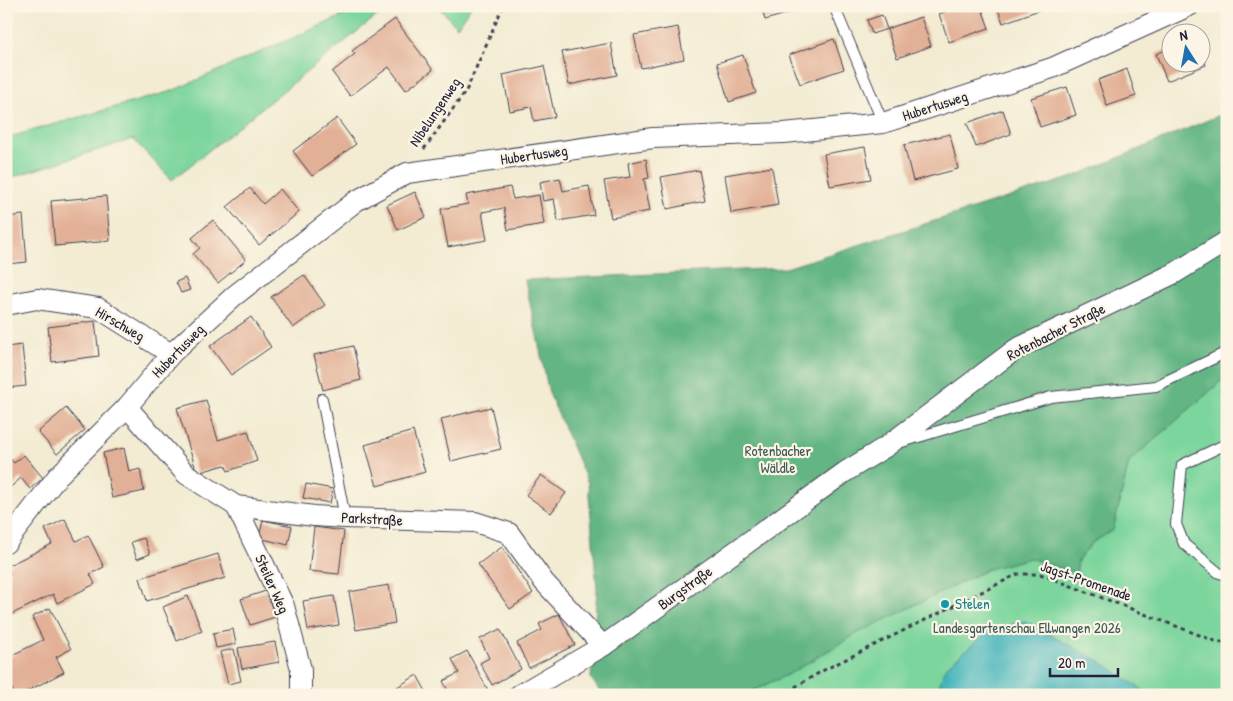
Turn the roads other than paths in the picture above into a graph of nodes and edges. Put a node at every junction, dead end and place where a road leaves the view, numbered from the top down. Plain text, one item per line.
1 (834, 6) edge
2 (1188, 6) edge
3 (883, 123) junction
4 (1227, 241) edge
5 (6, 305) edge
6 (1227, 352) edge
7 (171, 354) junction
8 (322, 399) dead end
9 (127, 406) junction
10 (1227, 445) edge
11 (887, 446) junction
12 (845, 472) joint
13 (236, 506) junction
14 (346, 518) junction
15 (6, 543) edge
16 (1227, 575) edge
17 (603, 646) junction
18 (301, 695) edge
19 (519, 695) edge

1 - 3 lane
2 - 3 street, Hubertusweg
3 - 7 street, Hubertusweg
4 - 11 street, Rotenbacher Straße
5 - 7 street, Hirschweg
6 - 11 lane
7 - 9 street, Hubertusweg
8 - 14 lane
9 - 13 street, Parkstraße
9 - 15 street, Hubertusweg
10 - 16 lane
11 - 12 street, Rotenbacher Straße
12 - 17 street, Burgstraße
13 - 14 street, Parkstraße
13 - 18 street, Steiler Weg
14 - 17 street, Parkstraße
17 - 19 street, Burgstraße

